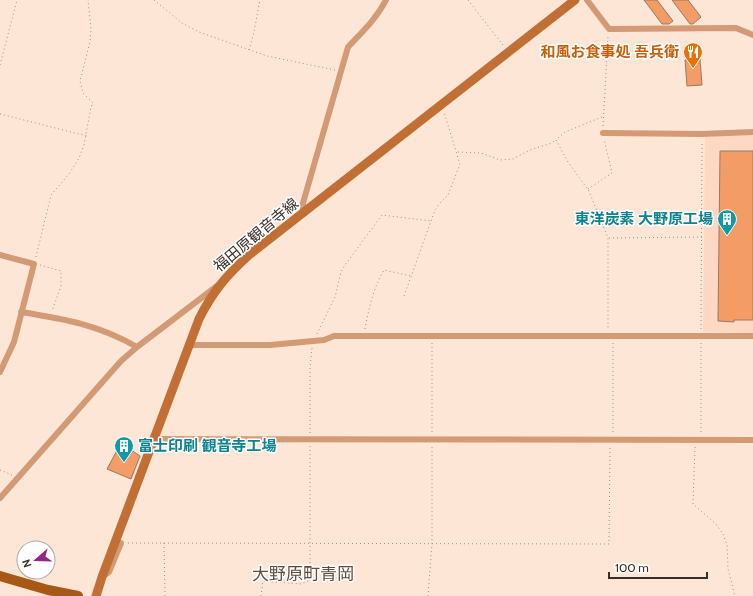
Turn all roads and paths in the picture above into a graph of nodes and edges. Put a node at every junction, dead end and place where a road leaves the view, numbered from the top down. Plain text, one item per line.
1 (17, 0) edge
2 (88, 0) edge
3 (154, 0) edge
4 (260, 0) edge
5 (386, 0) edge
6 (468, 0) edge
7 (575, 0) edge
8 (587, 0) edge
9 (609, 29) junction
10 (753, 35) edge
11 (249, 50) junction
12 (508, 52) junction
13 (0, 65) edge
14 (341, 71) junction
15 (443, 104) junction
16 (0, 114) edge
17 (602, 117) junction
18 (753, 132) edge
19 (603, 133) junction
20 (702, 134) junction
21 (86, 136) junction
22 (556, 140) junction
23 (457, 152) junction
24 (588, 189) junction
25 (304, 213) junction
26 (431, 221) junction
27 (702, 237) junction
28 (608, 238) junction
29 (0, 255) edge
30 (34, 264) junction
31 (411, 276) junction
32 (221, 282) junction
33 (404, 296) dead end
34 (22, 312) junction
35 (50, 317) junction
36 (364, 336) junction
37 (432, 336) junction
38 (610, 336) junction
39 (701, 336) junction
40 (753, 336) edge
41 (313, 341) junction
42 (189, 345) junction
43 (137, 347) junction
44 (0, 372) edge
45 (154, 439) junction
46 (432, 439) junction
47 (310, 440) junction
48 (611, 440) junction
49 (698, 440) junction
50 (753, 440) edge
51 (0, 470) edge
52 (18, 478) junction
53 (0, 498) edge
54 (121, 543) joint
55 (164, 543) junction
56 (309, 543) junction
57 (432, 543) junction
58 (0, 576) edge
59 (102, 577) junction
60 (78, 596) edge
61 (96, 596) edge
62 (165, 596) edge
63 (261, 596) edge
64 (428, 596) edge
65 (735, 596) edge

1 - 13 path
2 - 21 path
3 - 11 path
4 - 11 path
5 - 14 street
6 - 12 path
7 - 12 main road, 福田原観音寺線
8 - 9 street
9 - 10 street
9 - 17 path
11 - 14 path
12 - 15 main road, 福田原観音寺線
14 - 25 street
15 - 23 path
15 - 25 main road, 福田原観音寺線
16 - 21 path
17 - 19 path
17 - 22 path
18 - 20 street
19 - 20 street
19 - 24 path
20 - 27 path
21 - 30 path
22 - 23 path
22 - 24 path
23 - 26 path
24 - 28 path
25 - 32 main road, 福田原観音寺線
26 - 31 path
26 - 41 path
27 - 28 path
27 - 39 path
28 - 38 path
29 - 30 street
30 - 34 street
30 - 35 path
31 - 33 path
31 - 36 path
32 - 42 main road, 福田原観音寺線
32 - 43 street
34 - 35 street
34 - 44 street
35 - 43 street
36 - 37 street
36 - 41 street
37 - 38 street
37 - 46 path
38 - 39 street
38 - 48 path
39 - 40 street
39 - 49 path
41 - 42 street
41 - 47 path
42 - 45 main road, 福田原観音寺線
43 - 52 street
45 - 47 street
45 - 59 main road, 福田原観音寺線
46 - 47 street
46 - 48 street
46 - 57 path
47 - 56 path
48 - 49 street
48 - 57 path
49 - 50 street
49 - 65 path
51 - 52 path
52 - 53 street
54 - 55 path
54 - 59 street
55 - 56 path
55 - 62 path
56 - 57 path
56 - 63 path
57 - 64 path
58 - 60 main road
59 - 61 main road, 福田原観音寺線

